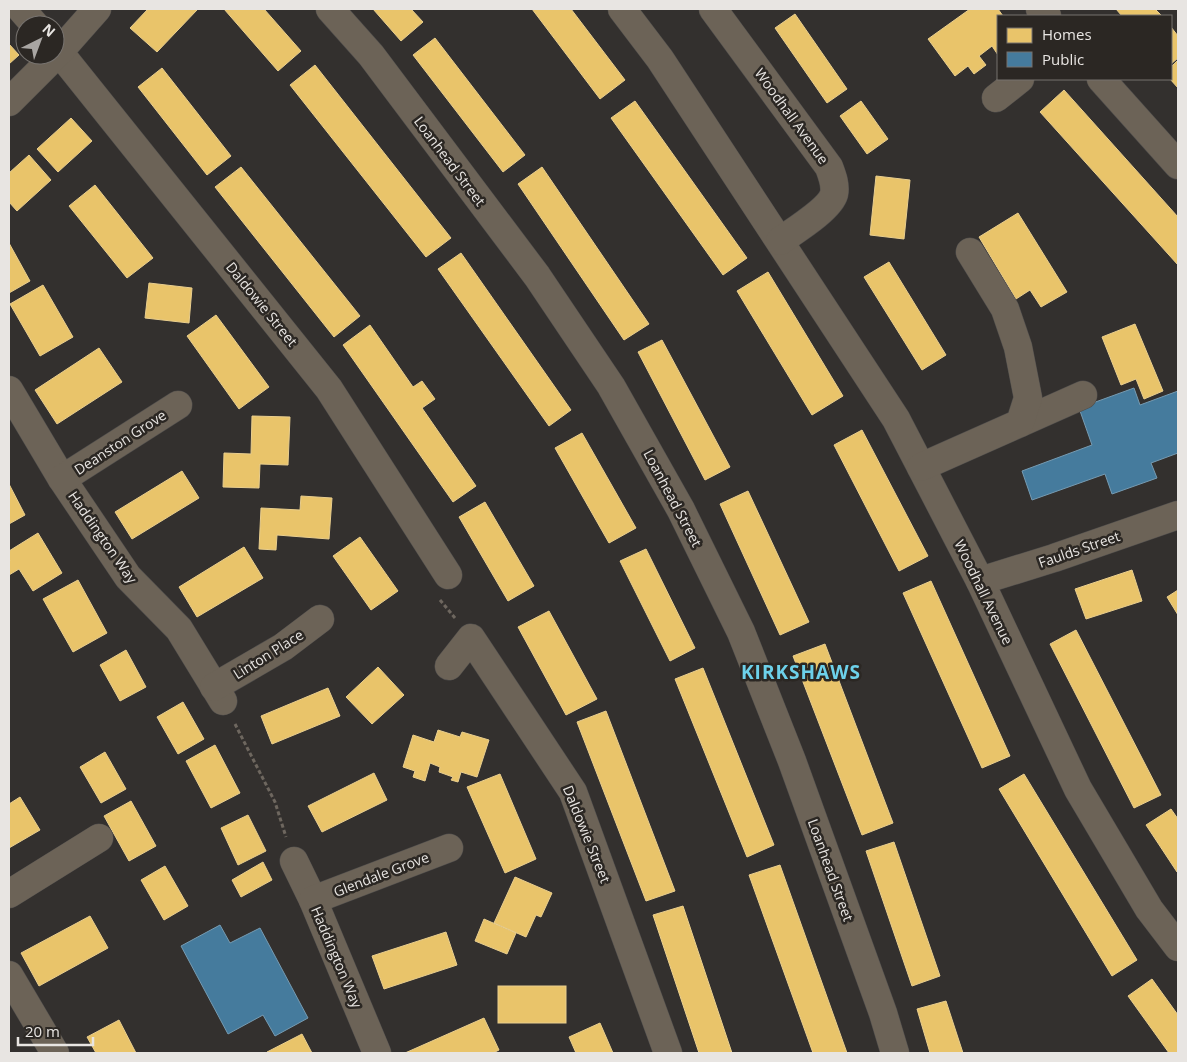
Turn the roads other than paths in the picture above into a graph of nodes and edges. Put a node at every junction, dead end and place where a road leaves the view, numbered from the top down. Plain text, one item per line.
1 (97, 9) edge
2 (330, 9) edge
3 (622, 9) edge
4 (713, 9) edge
5 (65, 42) edge
6 (65, 60) edge
7 (43, 65) edge
8 (1019, 80) edge
9 (1102, 80) edge
10 (996, 98) dead end
11 (9, 102) edge
12 (1178, 165) edge
13 (780, 241) junction
14 (970, 252) dead end
15 (9, 390) edge
16 (1082, 394) dead end
17 (178, 405) dead end
18 (1020, 423) junction
19 (921, 467) junction
20 (62, 479) junction
21 (1178, 515) edge
22 (448, 575) road end
23 (980, 581) junction
24 (320, 619) dead end
25 (449, 666) dead end
26 (219, 694) joint
27 (99, 838) dead end
28 (449, 848) dead end
29 (294, 861) road end
30 (9, 894) edge
31 (313, 900) junction
32 (1178, 947) edge
33 (9, 975) edge
34 (55, 1053) edge
35 (377, 1053) edge
36 (668, 1053) edge
37 (895, 1053) edge

1 - 5 street
2 - 37 street, Loanhead Street
3 - 13 street, Woodhall Avenue
4 - 13 street, Woodhall Avenue
6 - 22 street, Daldowie Street
7 - 11 street
8 - 10 street
9 - 12 street
13 - 19 street, Woodhall Avenue
14 - 18 street
15 - 20 street, Haddington Way
16 - 18 street
17 - 20 street, Deanston Grove
18 - 19 street
19 - 23 street, Woodhall Avenue
20 - 26 street, Haddington Way
21 - 23 street, Faulds Street
23 - 32 street, Woodhall Avenue
24 - 26 street, Linton Place
25 - 36 street, Daldowie Street
27 - 30 street
28 - 31 street, Glendale Grove
29 - 31 street, Haddington Way
31 - 35 street, Haddington Way
33 - 34 street

